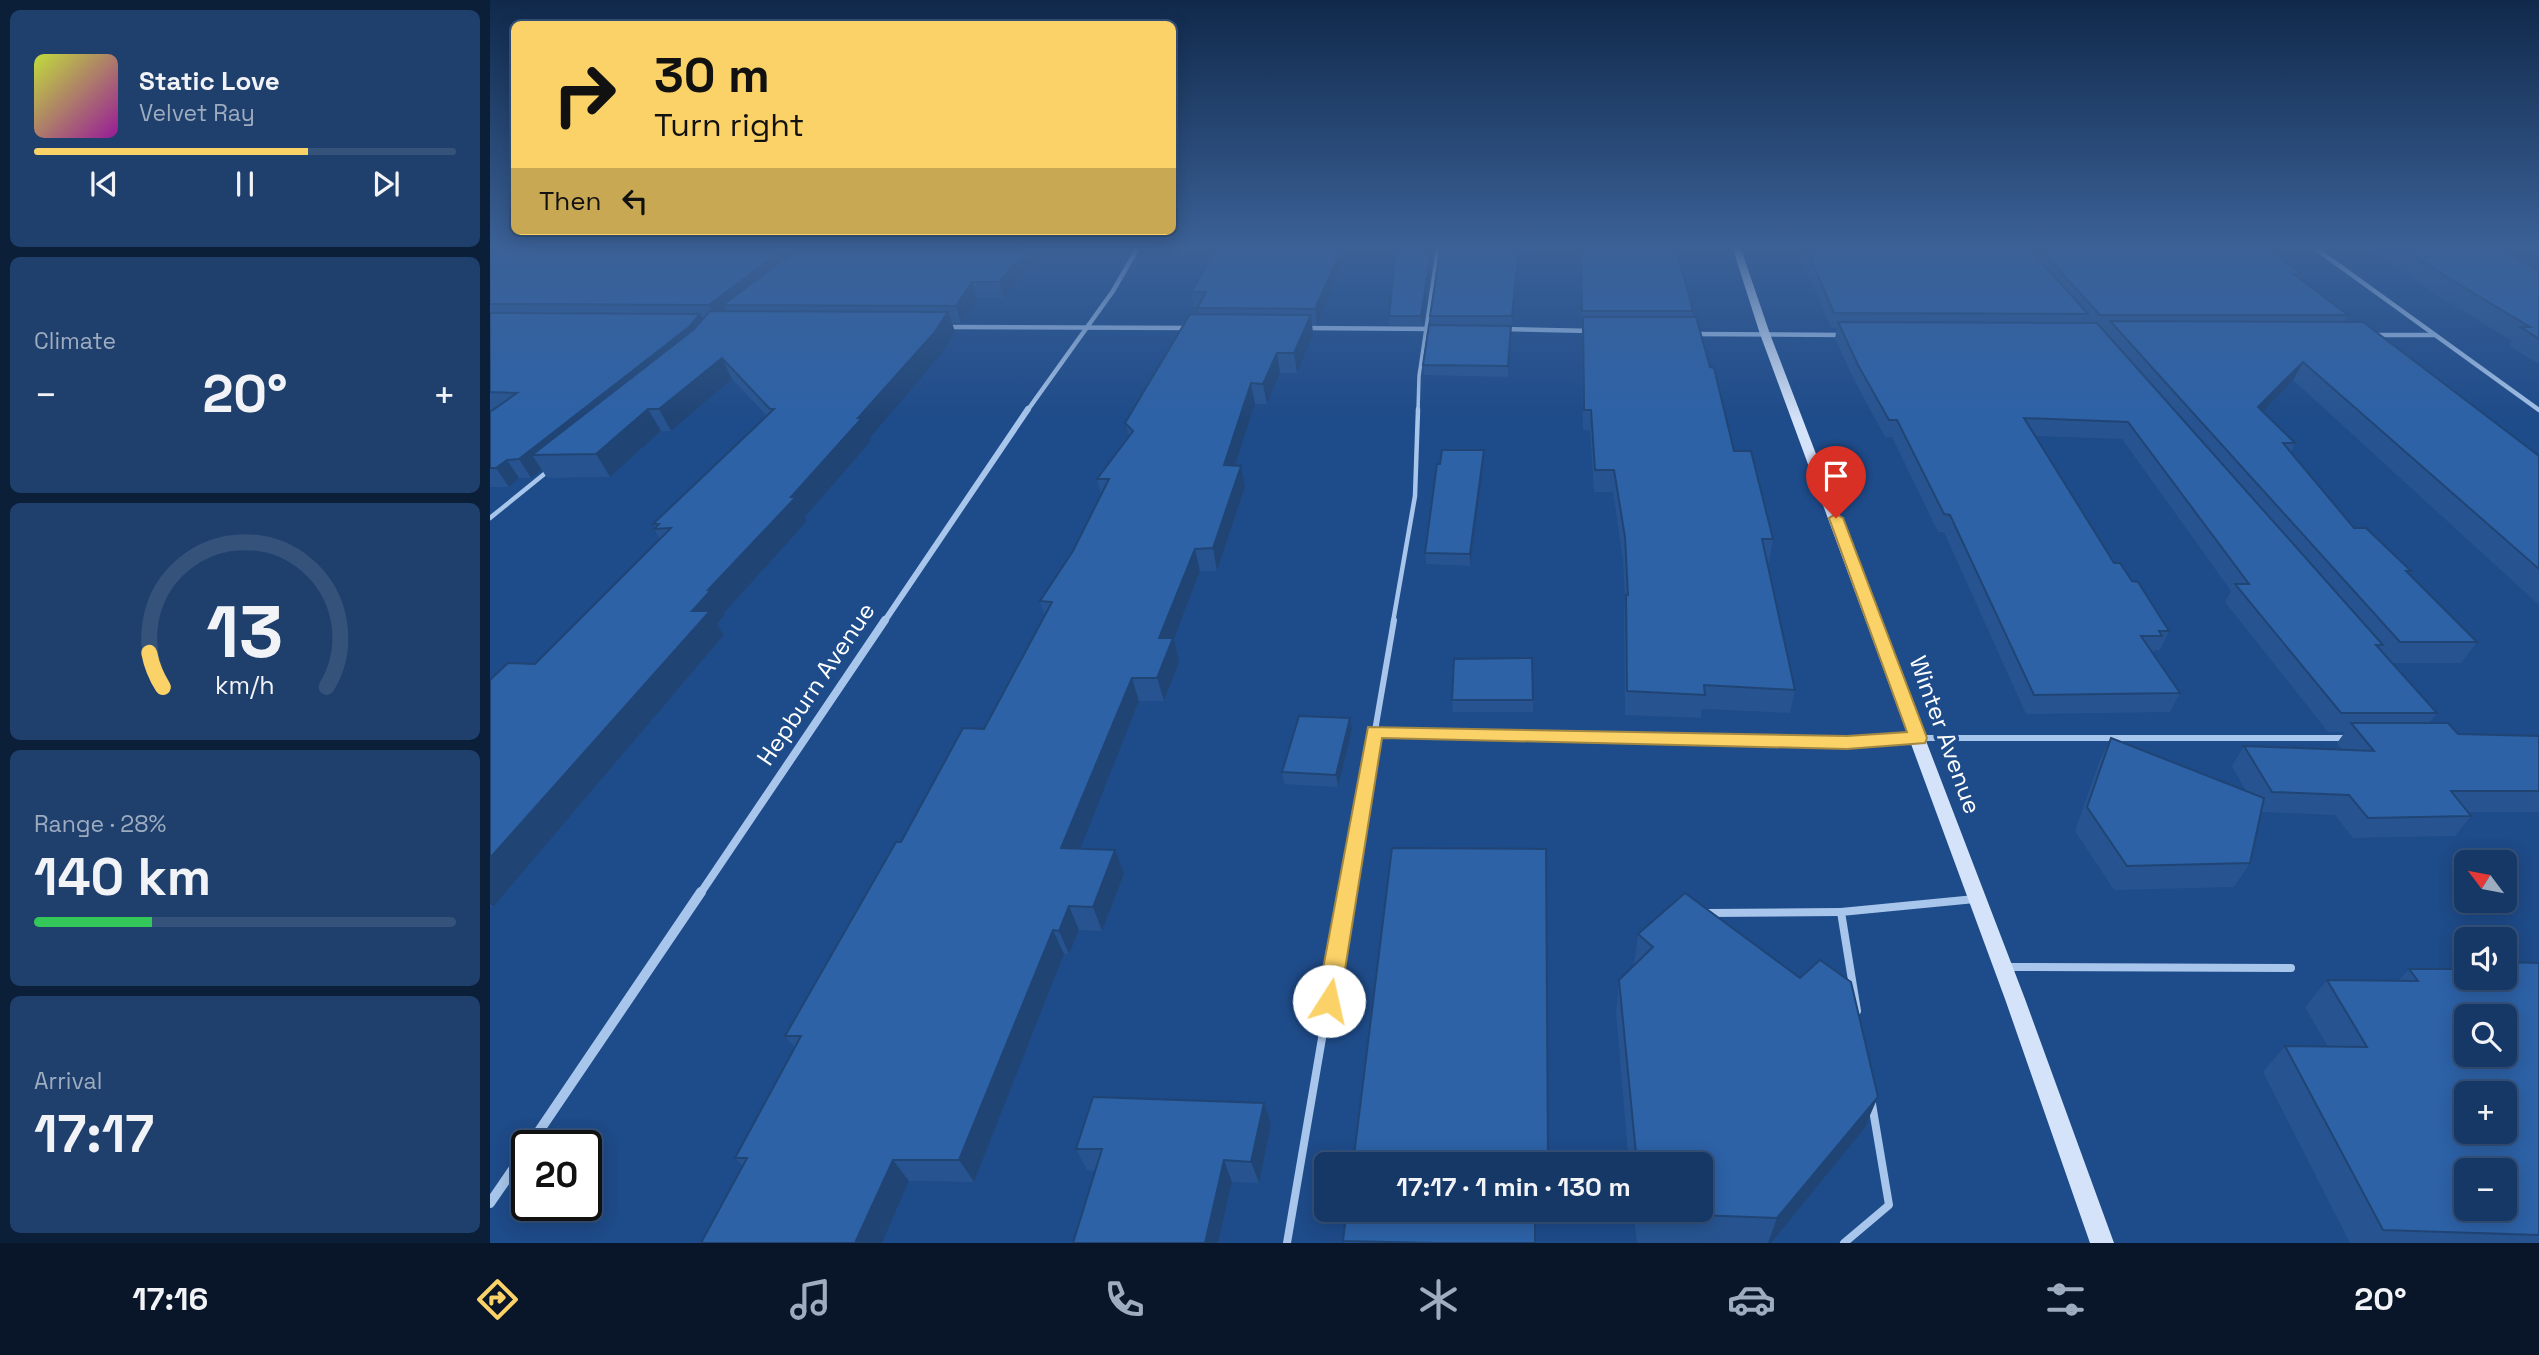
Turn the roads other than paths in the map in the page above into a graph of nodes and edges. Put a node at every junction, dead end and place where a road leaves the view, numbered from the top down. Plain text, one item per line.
1 (1103, 304) edge
2 (1429, 304) edge
3 (1755, 304) edge
4 (2392, 304) edge
5 (938, 327) edge
6 (1085, 328) junction
7 (1196, 328) edge
8 (1290, 328) edge
9 (1425, 329) junction
10 (1448, 329) edge
11 (1500, 329) edge
12 (1598, 331) edge
13 (1681, 333) edge
14 (1765, 334) junction
15 (1847, 335) edge
16 (2365, 335) edge
17 (2435, 335) junction
18 (2539, 410) edge
19 (553, 467) edge
20 (490, 518) edge
21 (1374, 732) junction
22 (1918, 738) junction
23 (2361, 738) edge
24 (1978, 899) junction
25 (1841, 912) junction
26 (1703, 913) edge
27 (2003, 967) junction
28 (2291, 968) dead end
29 (1858, 1019) edge
30 (1871, 1099) edge
31 (540, 1130) edge
32 (511, 1173) edge
33 (490, 1203) edge
34 (1287, 1243) edge
35 (1844, 1243) edge
36 (2102, 1243) edge

1 - 6 street, Hepburn Avenue
2 - 9 lane
3 - 14 main road, Winter Avenue
4 - 17 street
5 - 6 street
6 - 7 street
6 - 31 street, Hepburn Avenue
8 - 9 street
9 - 10 street
9 - 21 lane
11 - 12 street
13 - 14 street
14 - 15 street
14 - 22 main road, Winter Avenue
16 - 17 street
17 - 18 street
19 - 20 lane
21 - 22 lane
21 - 34 lane
22 - 23 lane
22 - 24 main road, Winter Avenue
24 - 25 lane
24 - 27 main road, Winter Avenue
25 - 26 lane
25 - 29 lane
27 - 28 lane
27 - 36 main road, Winter Avenue
30 - 35 lane
32 - 33 street, Hepburn Avenue

